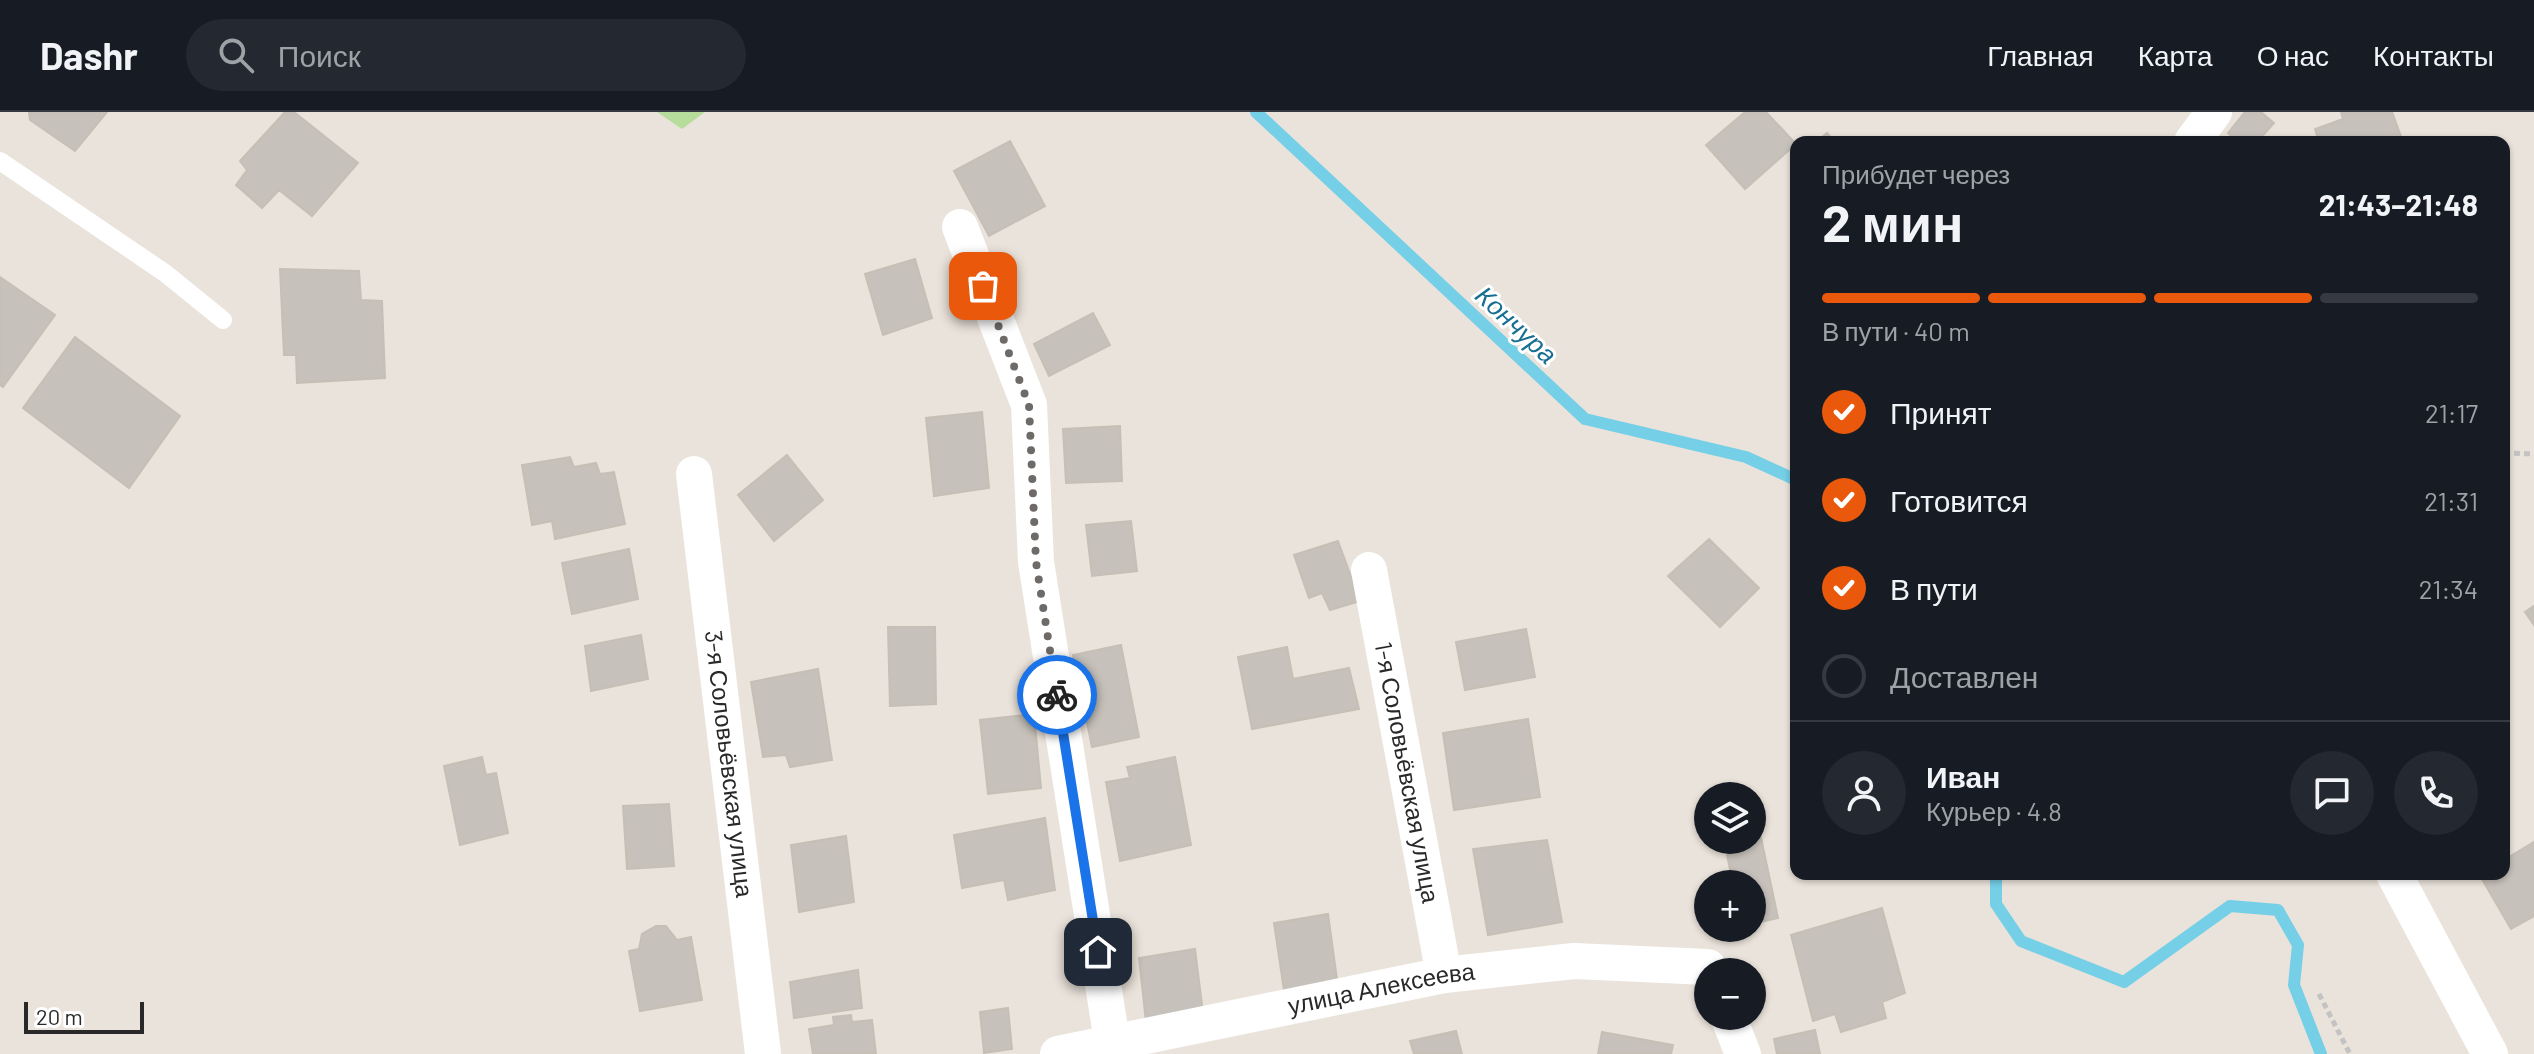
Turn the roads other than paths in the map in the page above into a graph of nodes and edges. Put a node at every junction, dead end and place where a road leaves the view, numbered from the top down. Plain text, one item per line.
1 (2214, 112) edge
2 (2196, 136) edge
3 (0, 161) edge
4 (960, 227) dead end
5 (223, 320) dead end
6 (694, 474) dead end
7 (1369, 570) dead end
8 (2397, 880) edge
9 (1694, 968) edge
10 (1444, 975) junction
11 (1734, 1030) edge
12 (1112, 1041) junction
13 (763, 1054) edge
14 (1058, 1054) edge
15 (1743, 1054) edge
16 (2490, 1054) edge

1 - 2 street
3 - 5 lane
4 - 12 street
6 - 13 street, 3-я Соловьёвская улица
7 - 10 street, 1-я Соловьёвская улица
8 - 16 street
9 - 10 street, улица Алексеева
10 - 12 street, улица Алексеева
11 - 15 street
12 - 14 street, улица Алексеева

